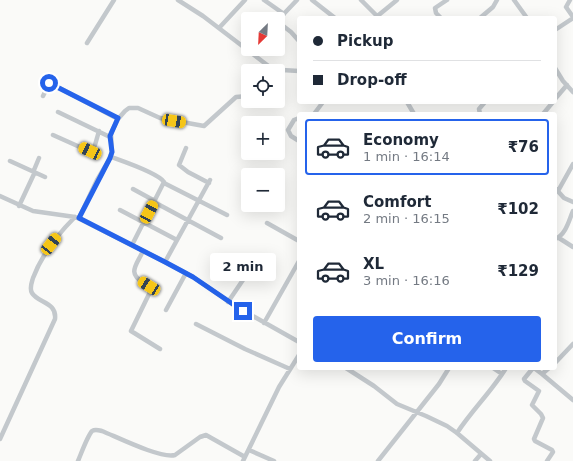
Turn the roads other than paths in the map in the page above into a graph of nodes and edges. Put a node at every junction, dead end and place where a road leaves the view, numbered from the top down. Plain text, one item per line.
1 (114, 0) edge
2 (178, 0) edge
3 (244, 0) edge
4 (264, 0) edge
5 (297, 0) edge
6 (312, 0) edge
7 (362, 0) edge
8 (397, 0) edge
9 (447, 0) edge
10 (498, 0) edge
11 (514, 0) edge
12 (570, 0) edge
13 (281, 12) edge
14 (285, 13) edge
15 (332, 16) edge
16 (375, 16) edge
17 (377, 16) edge
18 (439, 16) edge
19 (482, 16) edge
20 (526, 16) edge
21 (573, 18) edge
22 (285, 27) edge
23 (219, 28) junction
24 (557, 29) edge
25 (297, 39) edge
26 (87, 43) dead end
27 (241, 44) edge
28 (257, 56) edge
29 (267, 64) edge
30 (285, 70) edge
31 (297, 70) edge
32 (557, 74) edge
33 (567, 85) junction
34 (573, 92) edge
35 (43, 96) dead end
36 (241, 97) edge
37 (557, 98) edge
38 (551, 104) edge
39 (58, 112) dead end
40 (545, 112) edge
41 (118, 118) junction
42 (297, 118) edge
43 (99, 131) junction
44 (54, 135) dead end
45 (110, 136) junction
46 (297, 140) edge
47 (186, 148) dead end
48 (110, 157) junction
49 (40, 158) dead end
50 (10, 161) dead end
51 (573, 164) edge
52 (34, 172) junction
53 (45, 177) dead end
54 (164, 183) junction
55 (557, 188) edge
56 (134, 189) dead end
57 (557, 190) edge
58 (0, 196) edge
59 (199, 201) junction
60 (154, 202) junction
61 (573, 202) edge
62 (19, 206) junction
63 (120, 210) dead end
64 (573, 211) edge
65 (227, 215) dead end
66 (77, 218) junction
67 (188, 221) junction
68 (143, 222) junction
69 (267, 223) dead end
70 (221, 238) dead end
71 (557, 238) edge
72 (178, 240) junction
73 (297, 240) edge
74 (132, 245) junction
75 (573, 247) edge
76 (143, 251) junction
77 (165, 262) junction
78 (297, 265) edge
79 (186, 273) junction
80 (255, 276) dead end
81 (228, 302) junction
82 (166, 310) dead end
83 (264, 323) junction
84 (196, 324) dead end
85 (297, 341) edge
86 (573, 344) edge
87 (160, 349) dead end
88 (297, 358) edge
89 (557, 361) edge
90 (290, 369) junction
91 (349, 370) edge
92 (448, 370) edge
93 (496, 370) edge
94 (505, 370) edge
95 (531, 370) edge
96 (536, 370) edge
97 (547, 370) edge
98 (502, 374) junction
99 (542, 374) junction
100 (573, 400) edge
101 (417, 412) junction
102 (457, 433) junction
103 (0, 439) edge
104 (249, 450) junction
105 (481, 454) junction
106 (244, 459) edge
107 (78, 461) edge
108 (274, 461) edge
109 (378, 461) edge
110 (475, 461) edge
111 (490, 461) edge
112 (547, 461) edge

1 - 26 street
2 - 23 street
3 - 23 street
4 - 13 street
5 - 14 street
6 - 15 street
7 - 16 street
8 - 17 street
9 - 18 street
10 - 19 street
11 - 20 street
12 - 21 street
21 - 24 street
22 - 25 street
23 - 27 street
28 - 29 street
30 - 31 street
32 - 33 street
33 - 34 street
33 - 37 street
35 - 41 street
36 - 41 street
38 - 40 street
39 - 43 street
41 - 45 street
42 - 46 street
43 - 44 street
43 - 45 street
45 - 48 street
47 - 59 street
48 - 54 street
48 - 66 street
49 - 52 street
50 - 52 street
51 - 55 street
52 - 53 street
52 - 62 street
54 - 59 street
54 - 60 street
56 - 60 street
57 - 61 street
58 - 62 street
59 - 65 street
59 - 67 street
60 - 67 street
60 - 68 street
62 - 66 street
63 - 68 street
64 - 71 street
66 - 74 street
66 - 103 street
67 - 70 street
67 - 72 street
68 - 72 street
68 - 74 street
69 - 73 street
71 - 75 street
72 - 77 street
74 - 76 street
76 - 77 street
76 - 87 street
77 - 79 street
78 - 83 street
79 - 81 street
79 - 82 street
80 - 81 street
81 - 83 street
83 - 85 street
84 - 90 street
86 - 89 street
88 - 90 street
90 - 104 street
91 - 101 street
92 - 101 street
93 - 98 street
94 - 98 street
95 - 112 street
96 - 99 street
97 - 99 street
98 - 102 street
99 - 100 street
101 - 102 street
101 - 109 street
102 - 105 street
104 - 106 street
104 - 108 street
105 - 110 street
105 - 111 street
106 - 107 street

